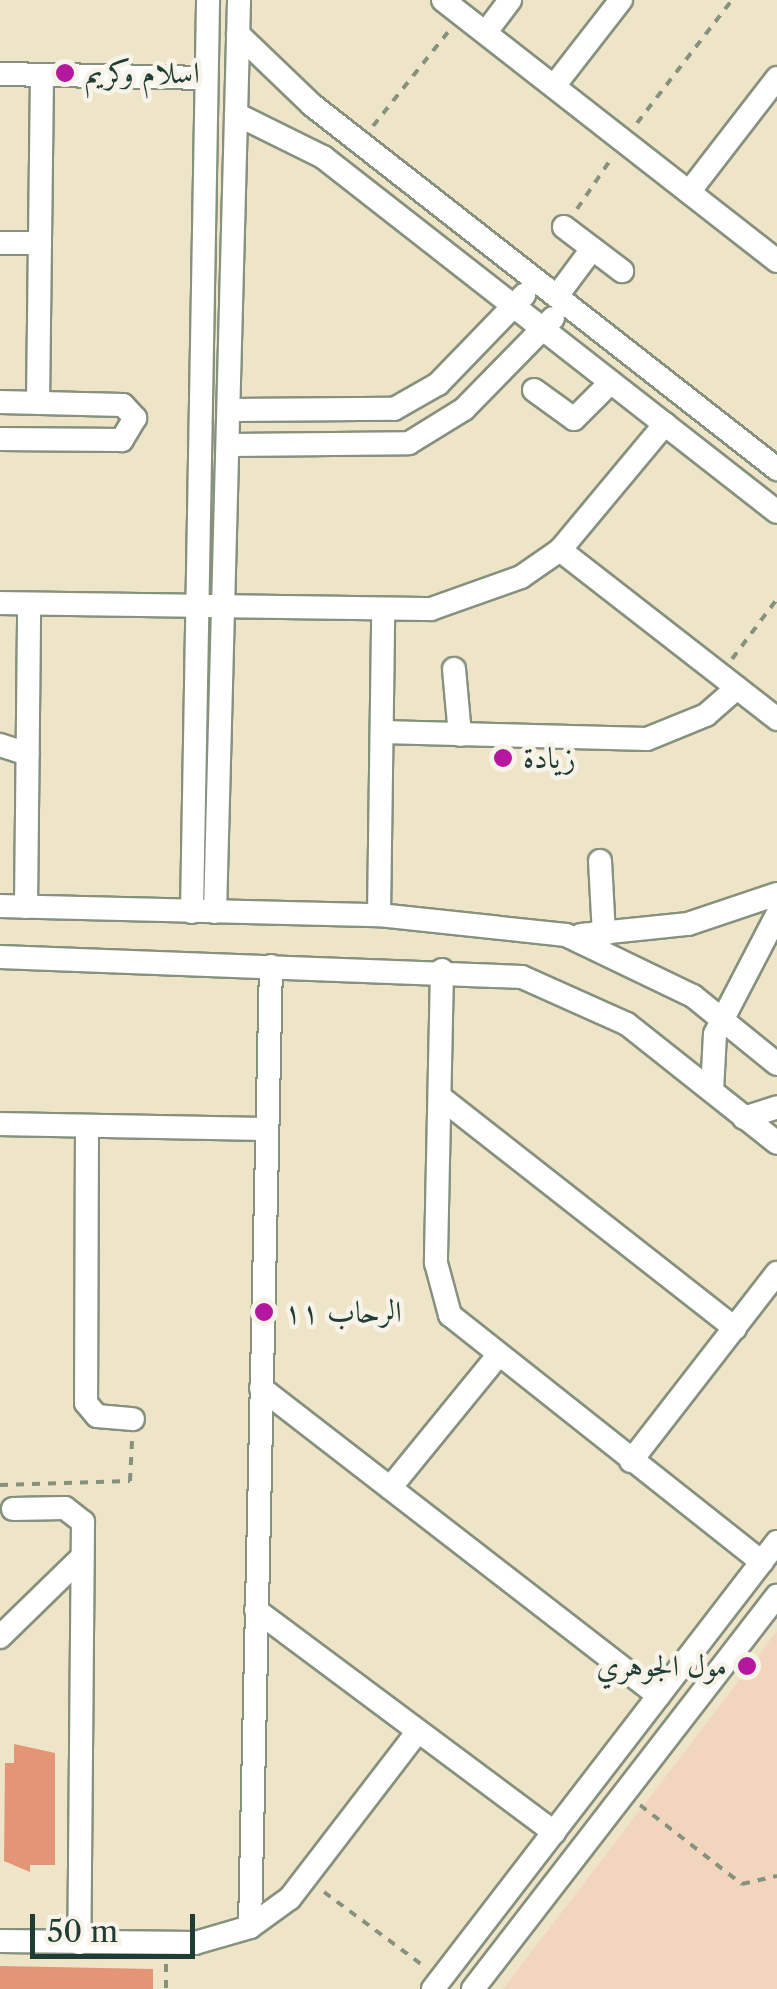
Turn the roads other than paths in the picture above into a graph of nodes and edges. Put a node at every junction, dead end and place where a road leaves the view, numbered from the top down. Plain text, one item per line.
1 (208, 0) edge
2 (239, 0) edge
3 (510, 0) edge
4 (621, 0) edge
5 (452, 8) edge
6 (486, 32) junction
7 (238, 34) junction
8 (0, 74) edge
9 (42, 75) junction
10 (206, 78) junction
11 (777, 78) edge
12 (554, 86) junction
13 (236, 114) junction
14 (690, 192) junction
15 (564, 227) road end
16 (0, 243) edge
17 (40, 244) junction
18 (592, 249) junction
19 (775, 256) edge
20 (622, 271) dead end
21 (553, 294) junction
22 (514, 305) junction
23 (543, 328) junction
24 (611, 382) junction
25 (534, 390) dead end
26 (0, 402) edge
27 (38, 403) junction
28 (231, 410) junction
29 (666, 424) junction
30 (0, 439) edge
31 (231, 445) junction
32 (777, 468) edge
33 (777, 512) edge
34 (560, 550) junction
35 (0, 603) edge
36 (29, 604) junction
37 (193, 607) junction
38 (228, 608) junction
39 (383, 613) junction
40 (454, 670) dead end
41 (729, 681) junction
42 (777, 719) edge
43 (382, 732) junction
44 (460, 735) junction
45 (0, 745) edge
46 (28, 754) junction
47 (600, 862) dead end
48 (777, 894) edge
49 (0, 906) edge
50 (26, 907) junction
51 (204, 912) junction
52 (379, 915) junction
53 (777, 915) edge
54 (566, 935) junction
55 (604, 935) junction
56 (0, 957) edge
57 (271, 966) junction
58 (442, 970) junction
59 (722, 1017) junction
60 (777, 1064) edge
61 (712, 1091) junction
62 (440, 1097) junction
63 (777, 1108) edge
64 (744, 1118) junction
65 (0, 1124) edge
66 (88, 1126) junction
67 (267, 1129) junction
68 (777, 1144) edge
69 (777, 1274) edge
70 (735, 1328) junction
71 (496, 1358) junction
72 (262, 1388) junction
73 (133, 1418) road end
74 (630, 1461) junction
75 (390, 1488) junction
76 (12, 1509) dead end
77 (777, 1542) edge
78 (82, 1557) junction
79 (762, 1562) junction
80 (777, 1596) edge
81 (256, 1610) junction
82 (0, 1637) edge
83 (659, 1696) junction
84 (418, 1730) junction
85 (554, 1832) junction
86 (250, 1927) junction
87 (0, 1941) edge
88 (80, 1943) junction
89 (437, 1984) edge
90 (473, 1989) edge

1 - 10 street
2 - 7 street
3 - 6 street
4 - 12 street
5 - 6 street
6 - 12 street
7 - 13 street
7 - 21 street
8 - 9 street
9 - 10 street
9 - 17 street
10 - 37 street
11 - 14 street
12 - 14 street
13 - 22 street
13 - 28 street
14 - 19 street
15 - 18 street
16 - 17 street
17 - 27 street
18 - 20 street
18 - 21 street
21 - 22 street
21 - 23 street
21 - 32 street
22 - 23 street
22 - 28 street
23 - 24 street
23 - 31 street
24 - 25 street
24 - 29 street
26 - 27 street
27 - 30 street
28 - 31 street
29 - 33 street
29 - 34 street
31 - 38 street
34 - 39 street
34 - 41 street
35 - 36 street
36 - 37 street
36 - 46 street
37 - 38 street
37 - 51 street
38 - 39 street
38 - 51 street
39 - 43 street
40 - 44 street
41 - 42 street
41 - 44 street
43 - 44 street
43 - 52 street
45 - 46 street
46 - 50 street
47 - 55 street
48 - 55 street
49 - 50 street
50 - 51 street
51 - 52 street
52 - 54 street
53 - 59 street
54 - 55 street
54 - 59 street
56 - 57 street
57 - 58 street
57 - 67 street
58 - 61 street
58 - 62 street
59 - 60 street
59 - 61 street
61 - 64 street
62 - 70 street
62 - 71 street
63 - 64 street
64 - 68 street
65 - 66 street
66 - 67 street
66 - 73 street
67 - 72 street
69 - 70 street
70 - 74 street
71 - 74 street
71 - 75 street
72 - 75 street
72 - 81 street
74 - 79 street
75 - 83 street
76 - 78 street
77 - 79 street
78 - 82 street
78 - 88 street
79 - 83 street
80 - 90 street
81 - 84 street
81 - 86 street
83 - 85 street
84 - 85 street
84 - 86 street
85 - 89 street
86 - 88 street
87 - 88 street

